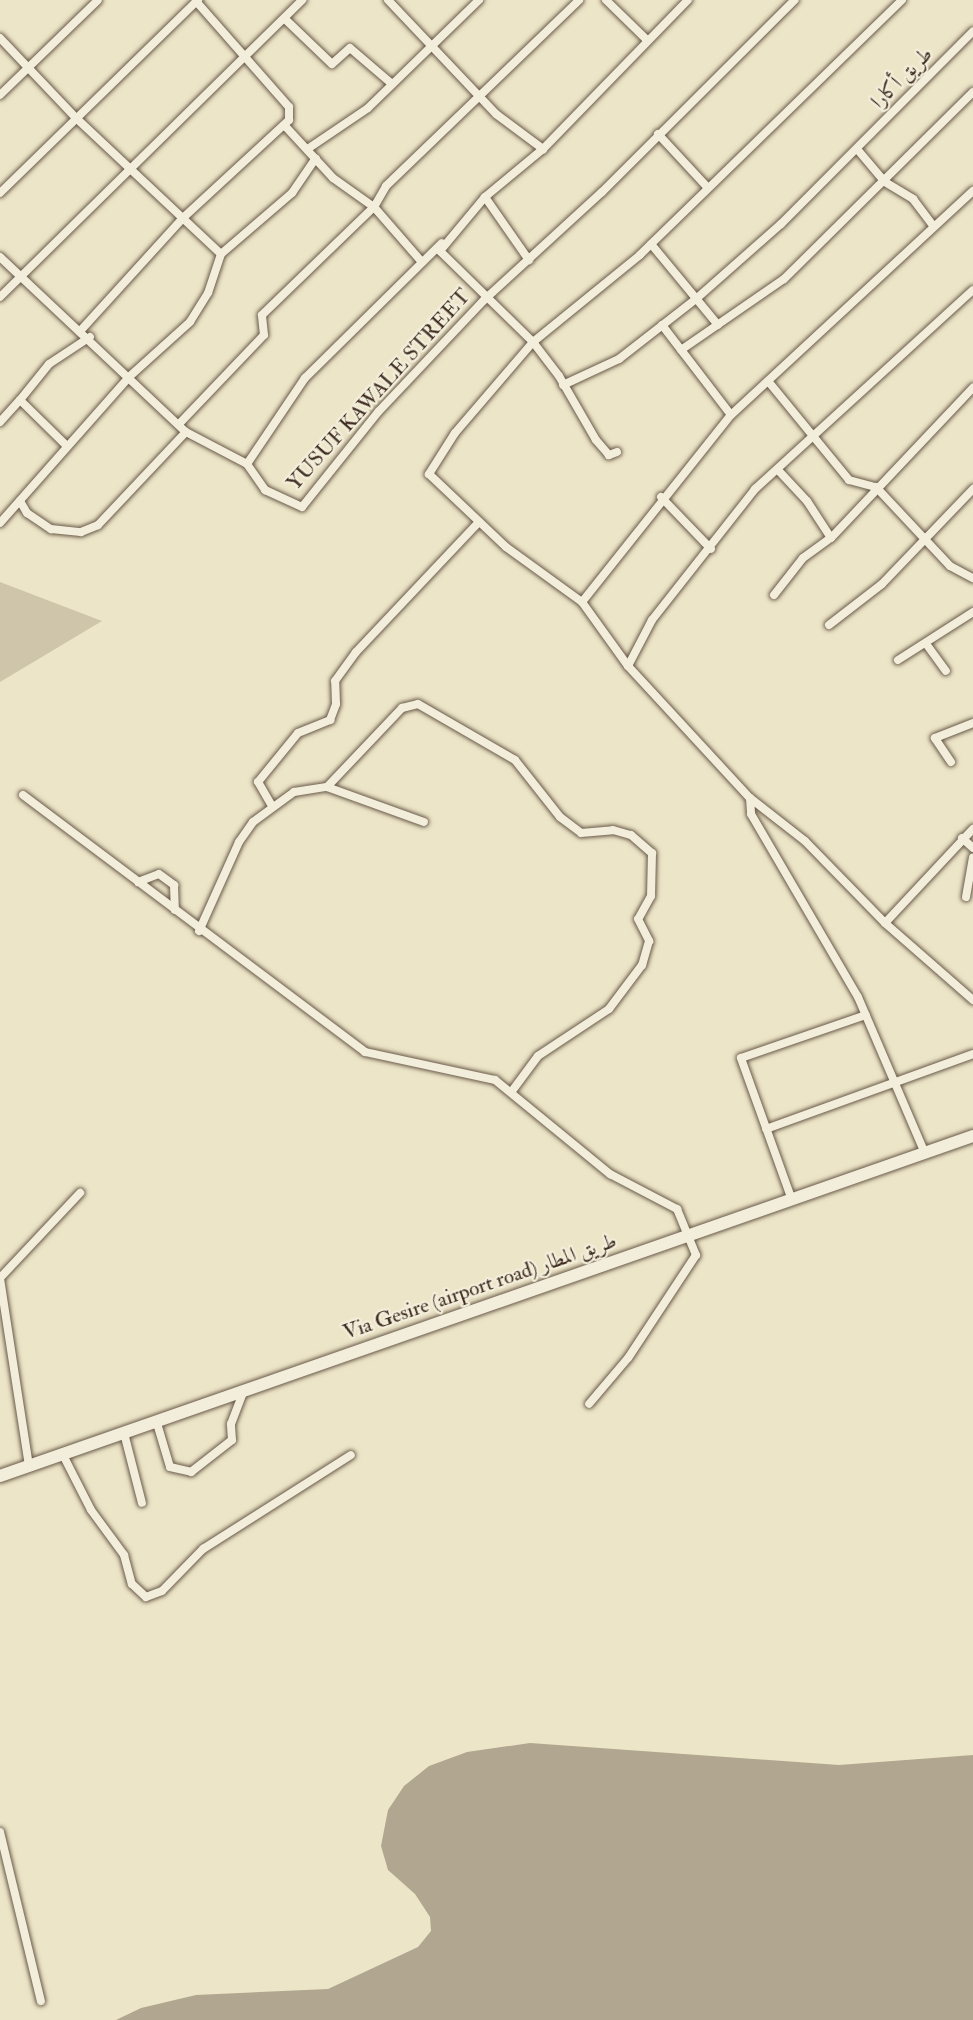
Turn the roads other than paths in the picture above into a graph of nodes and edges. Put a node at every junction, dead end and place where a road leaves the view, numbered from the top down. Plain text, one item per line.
1 (98, 0) edge
2 (302, 0) edge
3 (479, 0) edge
4 (579, 0) edge
5 (606, 0) edge
6 (688, 0) edge
7 (795, 0) edge
8 (902, 0) edge
9 (392, 1) edge
10 (192, 2) edge
11 (285, 19) junction
12 (973, 31) edge
13 (0, 38) edge
14 (646, 39) junction
15 (432, 45) junction
16 (247, 56) junction
17 (28, 66) junction
18 (392, 84) junction
19 (973, 92) edge
20 (0, 95) edge
21 (481, 99) junction
22 (75, 117) junction
23 (286, 127) junction
24 (658, 134) junction
25 (309, 148) junction
26 (543, 149) junction
27 (857, 149) junction
28 (316, 158) junction
29 (132, 165) junction
30 (885, 182) junction
31 (707, 187) junction
32 (973, 190) edge
33 (0, 193) edge
34 (485, 198) junction
35 (374, 207) junction
36 (184, 218) junction
37 (933, 226) junction
38 (444, 241) junction
39 (651, 244) junction
40 (221, 254) junction
41 (0, 257) edge
42 (529, 260) junction
43 (422, 262) junction
44 (20, 276) junction
45 (973, 290) edge
46 (0, 297) edge
47 (697, 298) junction
48 (484, 300) junction
49 (663, 325) junction
50 (718, 325) junction
51 (82, 329) junction
52 (90, 337) junction
53 (532, 342) junction
54 (681, 351) junction
55 (130, 376) junction
56 (768, 381) junction
57 (563, 385) junction
58 (973, 388) edge
59 (20, 400) junction
60 (731, 415) junction
61 (0, 422) edge
62 (179, 424) junction
63 (186, 432) junction
64 (813, 438) junction
65 (66, 446) junction
66 (616, 452) dead end
67 (247, 464) junction
68 (778, 470) junction
69 (876, 488) junction
70 (973, 489) edge
71 (661, 497) junction
72 (20, 501) junction
73 (479, 522) junction
74 (0, 523) edge
75 (831, 538) junction
76 (922, 538) junction
77 (711, 549) junction
78 (973, 578) edge
79 (774, 595) dead end
80 (582, 602) junction
81 (973, 612) edge
82 (829, 625) dead end
83 (927, 645) junction
84 (898, 660) dead end
85 (628, 666) junction
86 (946, 671) dead end
87 (973, 723) edge
88 (951, 762) dead end
89 (327, 787) junction
90 (23, 795) dead end
91 (750, 798) junction
92 (272, 806) junction
93 (424, 822) dead end
94 (973, 829) edge
95 (962, 838) junction
96 (972, 847) edge
97 (973, 858) edge
98 (138, 882) junction
99 (966, 897) dead end
100 (175, 910) junction
101 (885, 923) junction
102 (199, 931) junction
103 (973, 1000) edge
104 (866, 1015) junction
105 (973, 1054) edge
106 (895, 1082) junction
107 (513, 1091) junction
108 (766, 1129) junction
109 (973, 1136) edge
110 (925, 1154) junction
111 (80, 1193) dead end
112 (792, 1200) junction
113 (691, 1233) junction
114 (244, 1390) junction
115 (589, 1404) dead end
116 (156, 1420) junction
117 (124, 1433) junction
118 (62, 1453) junction
119 (351, 1455) dead end
120 (29, 1466) junction
121 (0, 1476) edge
122 (142, 1503) dead end
123 (0, 1832) edge
124 (41, 2001) dead end

1 - 17 street
2 - 11 street
3 - 15 street
4 - 21 street
5 - 14 street
6 - 14 street
7 - 24 street, YUSUF KAWALE STREET
8 - 31 street
9 - 15 street
10 - 16 street
10 - 22 street
11 - 16 street
11 - 18 street
12 - 27 street, طريق أكارا
13 - 17 street
14 - 26 street
15 - 18 street
15 - 21 street
16 - 23 street
16 - 29 street
17 - 20 street
17 - 22 street
18 - 25 street
19 - 30 street
21 - 26 street
21 - 35 street
22 - 29 street
22 - 33 street
23 - 25 street
23 - 36 street
24 - 31 street
24 - 42 street, YUSUF KAWALE STREET
25 - 28 street
26 - 34 street
27 - 30 street
27 - 47 street, طريق أكارا
28 - 35 street
28 - 40 street
29 - 36 street
29 - 44 street
30 - 37 street
30 - 50 street
31 - 39 street
32 - 37 street
34 - 38 street
34 - 42 street
35 - 43 street
35 - 62 street
36 - 40 street
36 - 51 street
37 - 56 street
38 - 43 street
38 - 48 street
39 - 47 street
39 - 53 street
40 - 55 street
41 - 44 street, YUSUF KAWALE STREET
42 - 48 street, YUSUF KAWALE STREET
43 - 67 street
44 - 46 street
44 - 51 street, YUSUF KAWALE STREET
45 - 64 street
47 - 49 street, طريق أكارا
47 - 50 street
48 - 53 street
48 - 67 street, YUSUF KAWALE STREET
49 - 54 street
49 - 57 street, طريق أكارا
50 - 54 street
51 - 52 street, YUSUF KAWALE STREET
52 - 55 street, YUSUF KAWALE STREET
52 - 59 street
53 - 57 street
53 - 73 street
54 - 60 street
55 - 62 street, YUSUF KAWALE STREET
55 - 65 street
56 - 60 street
56 - 64 street
57 - 66 street
58 - 69 street
59 - 61 street
59 - 65 street
60 - 71 street
62 - 63 street, YUSUF KAWALE STREET
63 - 67 street, YUSUF KAWALE STREET
63 - 72 street
64 - 68 street
64 - 69 street
65 - 72 street
68 - 75 street
68 - 77 street
69 - 75 street
69 - 76 street
70 - 76 street
71 - 77 street
71 - 80 street
72 - 74 street
73 - 80 street
73 - 92 street
75 - 79 street
76 - 78 street
76 - 82 street
77 - 85 street
80 - 85 street
81 - 83 street
83 - 84 street
83 - 86 street
85 - 91 street
87 - 88 street
89 - 92 street
89 - 93 street
89 - 107 street
90 - 98 street
91 - 101 street
91 - 104 street
92 - 102 street
94 - 95 street
95 - 96 street
95 - 101 street
97 - 99 street
98 - 100 street
98 - 100 street
100 - 102 street
101 - 103 street
102 - 107 street
104 - 106 street
104 - 108 street
105 - 106 street
106 - 108 street
106 - 110 street
107 - 113 street
108 - 112 street
109 - 110 main road, Via Gesire (airport road) طريق المطار
110 - 112 main road, Via Gesire (airport road) طريق المطار
111 - 120 street
112 - 113 main road, Via Gesire (airport road) طريق المطار
113 - 114 main road, Via Gesire (airport road) طريق المطار
113 - 115 street
114 - 116 main road, Via Gesire (airport road) طريق المطار
114 - 116 street
116 - 117 main road, Via Gesire (airport road) طريق المطار
117 - 118 main road, Via Gesire (airport road) طريق المطار
117 - 122 street
118 - 119 street
118 - 120 main road, Via Gesire (airport road) طريق المطار
120 - 121 main road, Via Gesire (airport road) طريق المطار
123 - 124 street

